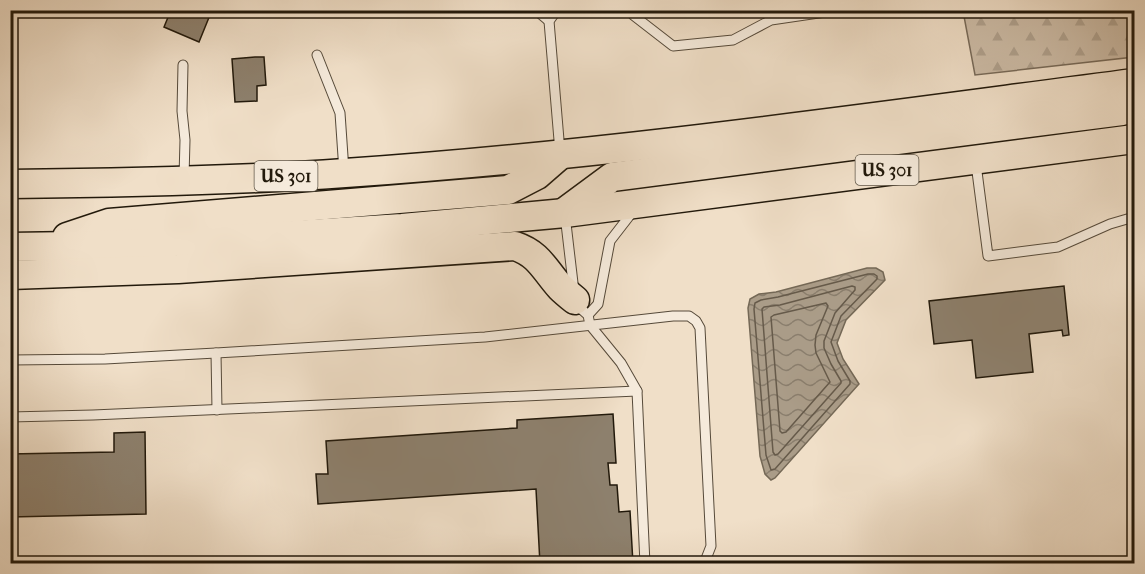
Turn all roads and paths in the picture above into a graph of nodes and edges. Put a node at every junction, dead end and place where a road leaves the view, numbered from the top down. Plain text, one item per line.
1 (536, 10) edge
2 (557, 10) edge
3 (632, 10) edge
4 (780, 10) edge
5 (838, 10) edge
6 (771, 20) junction
7 (549, 21) junction
8 (317, 55) dead end
9 (183, 65) dead end
10 (1134, 83) edge
11 (1134, 106) edge
12 (1134, 139) edge
13 (560, 154) junction
14 (975, 159) junction
15 (344, 173) junction
16 (184, 180) junction
17 (10, 184) edge
18 (640, 203) junction
19 (565, 213) junction
20 (1134, 217) edge
21 (24, 247) edge
22 (10, 275) edge
23 (581, 307) junction
24 (590, 325) junction
25 (216, 353) junction
26 (10, 360) edge
27 (637, 391) junction
28 (217, 410) junction
29 (10, 417) edge
30 (645, 564) edge
31 (704, 564) edge

1 - 7 lane
2 - 7 lane
3 - 6 lane
4 - 6 lane
5 - 6 lane
7 - 13 lane
8 - 15 lane
9 - 16 lane
10 - 13 main road, US 301
11 - 19 main road
12 - 14 main road, US 301
13 - 15 main road, US 301
13 - 21 main road
14 - 18 main road, US 301
14 - 20 lane
15 - 16 main road, US 301
16 - 17 main road, US 301
18 - 19 main road, US 301
18 - 23 lane
19 - 21 main road, US 301
19 - 23 lane
22 - 23 main road
23 - 24 lane
24 - 25 lane
24 - 27 lane
24 - 31 lane
25 - 26 lane
25 - 28 lane
27 - 28 lane
27 - 30 lane
28 - 29 lane

